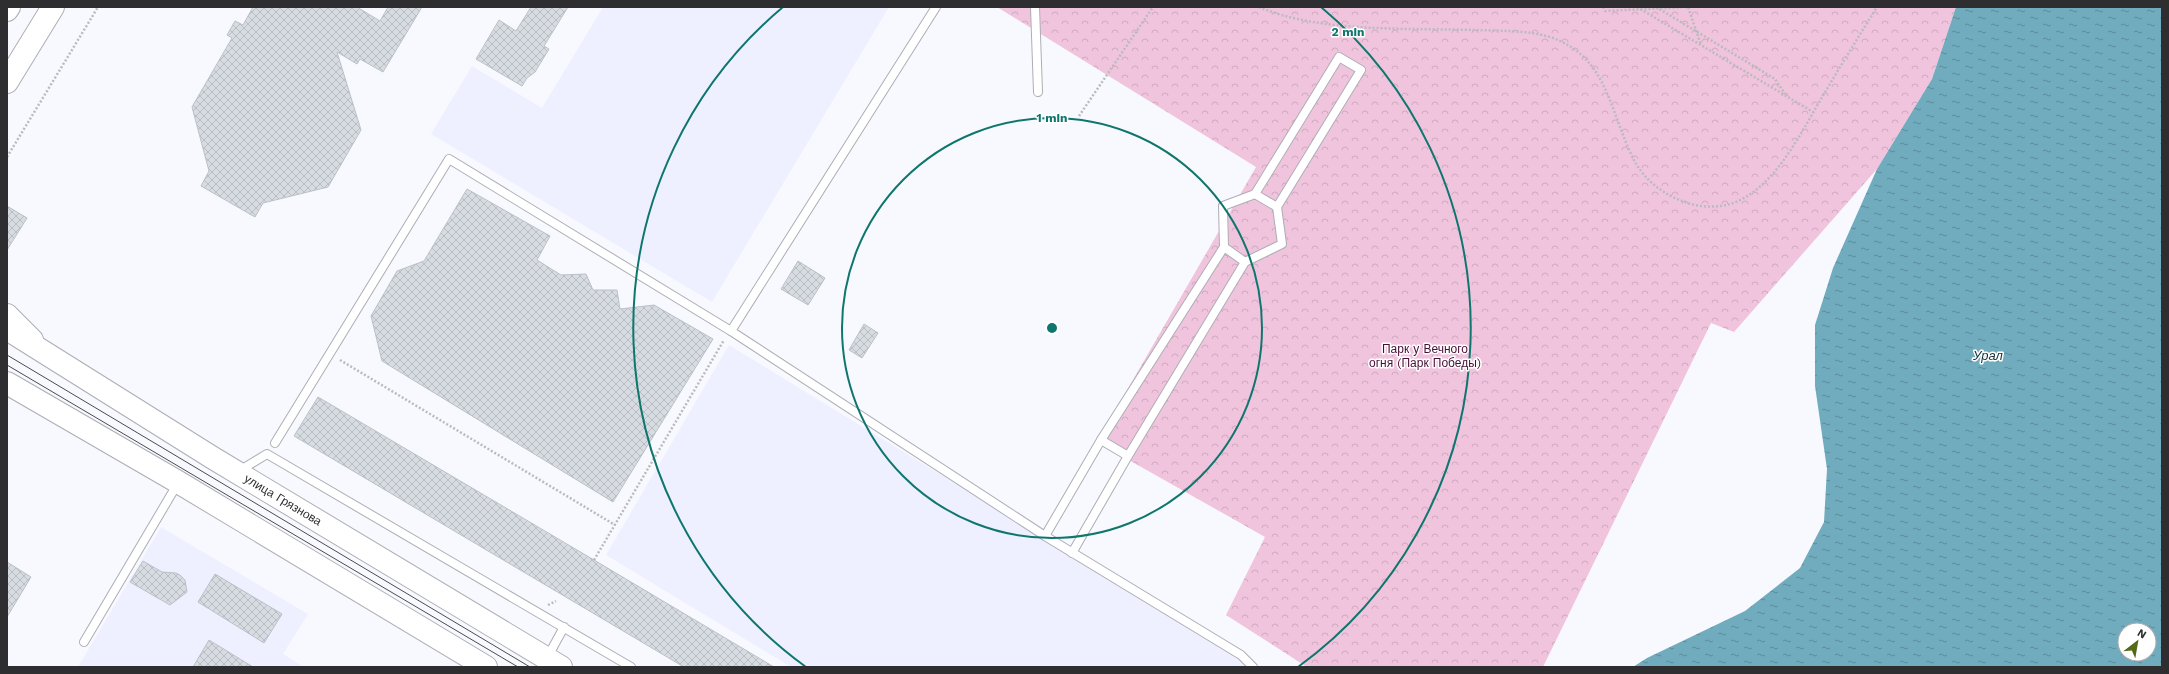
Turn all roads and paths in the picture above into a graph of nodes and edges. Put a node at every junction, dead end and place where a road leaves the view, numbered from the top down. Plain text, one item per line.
1 (9, 7) edge
2 (53, 7) edge
3 (98, 7) edge
4 (936, 7) edge
5 (1036, 7) edge
6 (1153, 7) edge
7 (1259, 7) edge
8 (1602, 7) edge
9 (1637, 7) edge
10 (1656, 7) edge
11 (1877, 7) edge
12 (7, 10) edge
13 (1661, 10) junction
14 (1643, 11) junction
15 (1695, 31) junction
16 (1701, 45) junction
17 (7, 82) edge
18 (1038, 92) dead end
19 (1786, 96) junction
20 (1813, 112) junction
21 (1078, 116) dead end
22 (7, 157) edge
23 (1255, 194) junction
24 (1277, 207) junction
25 (1224, 248) junction
26 (1245, 262) junction
27 (7, 315) edge
28 (7, 329) edge
29 (731, 331) junction
30 (43, 351) junction
31 (330, 354) junction
32 (7, 383) edge
33 (1101, 440) junction
34 (275, 443) dead end
35 (1128, 456) junction
36 (237, 472) junction
37 (178, 482) junction
38 (615, 525) junction
39 (1045, 536) junction
40 (1072, 553) junction
41 (594, 560) dead end
42 (564, 626) junction
43 (84, 642) dead end
44 (554, 663) edge
45 (486, 667) edge
46 (632, 667) edge
47 (1254, 667) edge

1 - 12 main road
2 - 17 main road
3 - 22 path
4 - 29 lane
5 - 18 lane
6 - 21 path
7 - 20 path
8 - 14 path
9 - 14 path
10 - 13 path
11 - 20 path
13 - 14 path
13 - 15 path
13 - 15 path
14 - 16 path
15 - 16 path
15 - 19 path
16 - 19 path
19 - 20 path
23 - 24 lane
23 - 24 lane
23 - 25 lane
24 - 26 lane
25 - 26 lane
25 - 33 lane
26 - 35 lane
27 - 30 main road
28 - 30 main road, улица Грязнова
29 - 31 lane
29 - 38 path
29 - 39 lane
30 - 36 main road, улица Грязнова
31 - 34 lane
31 - 38 path
32 - 37 main road
33 - 35 lane
33 - 39 lane
35 - 40 lane
36 - 42 lane
36 - 44 main road, улица Грязнова
37 - 43 lane
37 - 45 main road
38 - 41 path
39 - 40 lane
40 - 47 lane
42 - 44 lane
42 - 46 lane

